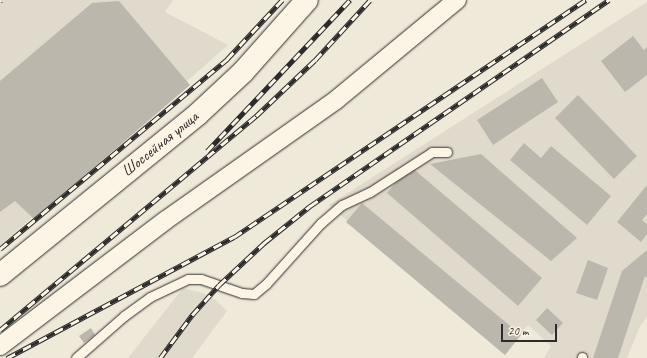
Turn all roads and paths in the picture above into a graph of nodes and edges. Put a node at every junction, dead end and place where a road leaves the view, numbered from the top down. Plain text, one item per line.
1 (307, 0) edge
2 (457, 0) edge
3 (447, 152) dead end
4 (0, 275) edge
5 (0, 346) edge
6 (76, 358) edge

1 - 4 street, Шоссейная улица
2 - 5 street
3 - 6 lane

